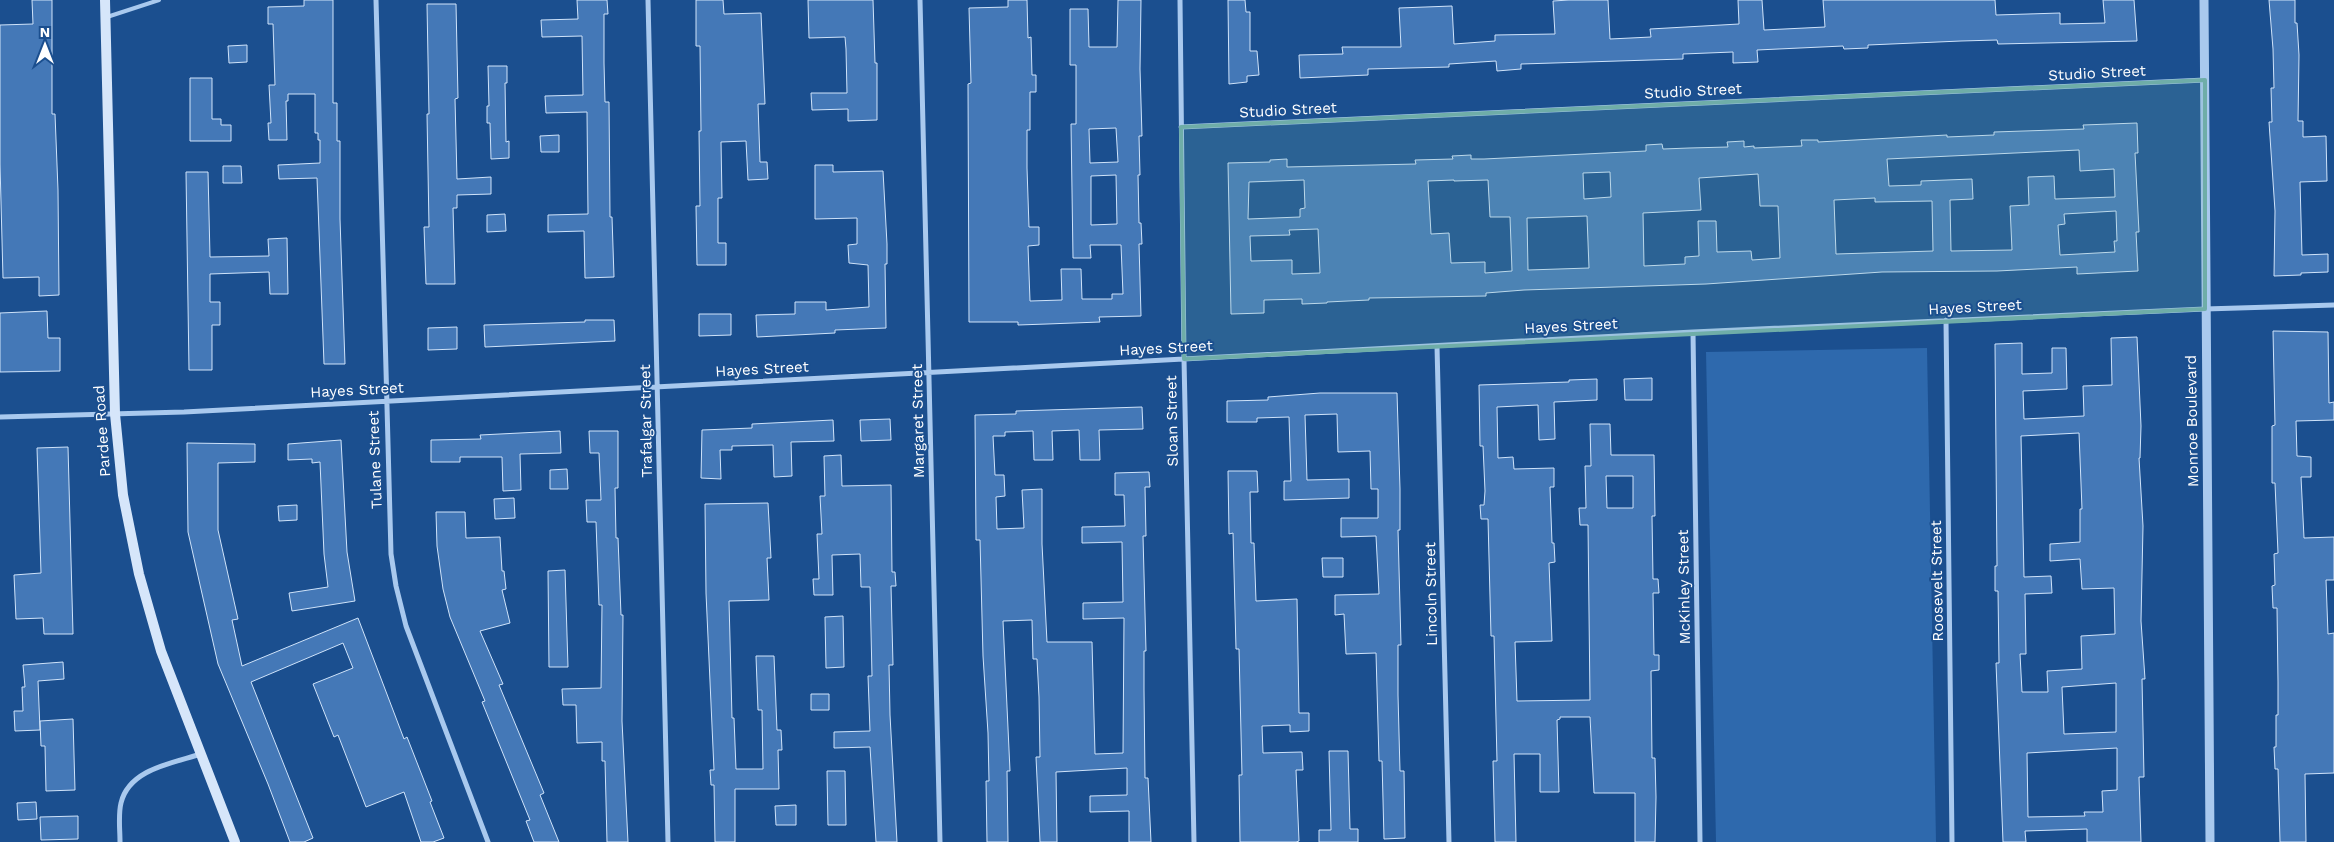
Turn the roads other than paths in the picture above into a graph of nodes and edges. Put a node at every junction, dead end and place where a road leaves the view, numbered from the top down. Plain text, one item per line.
1 (105, 0) edge
2 (159, 0) edge
3 (376, 0) edge
4 (648, 0) edge
5 (920, 0) edge
6 (1180, 0) edge
7 (2204, 0) edge
8 (105, 18) junction
9 (2205, 80) junction
10 (1181, 127) junction
11 (2334, 305) edge
12 (2205, 308) junction
13 (1946, 320) junction
14 (1693, 332) junction
15 (1437, 346) junction
16 (1184, 359) junction
17 (929, 373) junction
18 (657, 387) junction
19 (386, 401) junction
20 (115, 414) junction
21 (0, 417) edge
22 (201, 754) junction
23 (120, 842) edge
24 (235, 842) edge
25 (488, 842) edge
26 (668, 842) edge
27 (940, 842) edge
28 (1194, 842) edge
29 (1449, 842) edge
30 (1700, 842) edge
31 (1952, 842) edge
32 (2210, 842) edge

1 - 8 main road, Pardee Road
2 - 8 lane
3 - 19 street, Tulane Street
4 - 18 street, Trafalgar Street
5 - 17 street, Margaret Street
6 - 10 street, Sloan Street
7 - 9 street, Monroe Boulevard
8 - 20 main road, Pardee Road
9 - 10 street, Studio Street
9 - 12 street, Monroe Boulevard
10 - 16 street, Sloan Street
11 - 12 street, Hayes Street
12 - 13 street, Hayes Street
12 - 32 street, Monroe Boulevard
13 - 14 street, Hayes Street
13 - 31 street, Roosevelt Street
14 - 15 street, Hayes Street
14 - 30 street, McKinley Street
15 - 16 street, Hayes Street
15 - 29 street, Lincoln Street
16 - 17 street, Hayes Street
16 - 28 street, Sloan Street
17 - 18 street, Hayes Street
17 - 27 street, Margaret Street
18 - 19 street, Hayes Street
18 - 26 street, Trafalgar Street
19 - 20 street, Hayes Street
19 - 25 street, Tulane Street
20 - 21 street, Hayes Street
20 - 22 main road, Pardee Road
22 - 23 street
22 - 24 main road, Pardee Road

